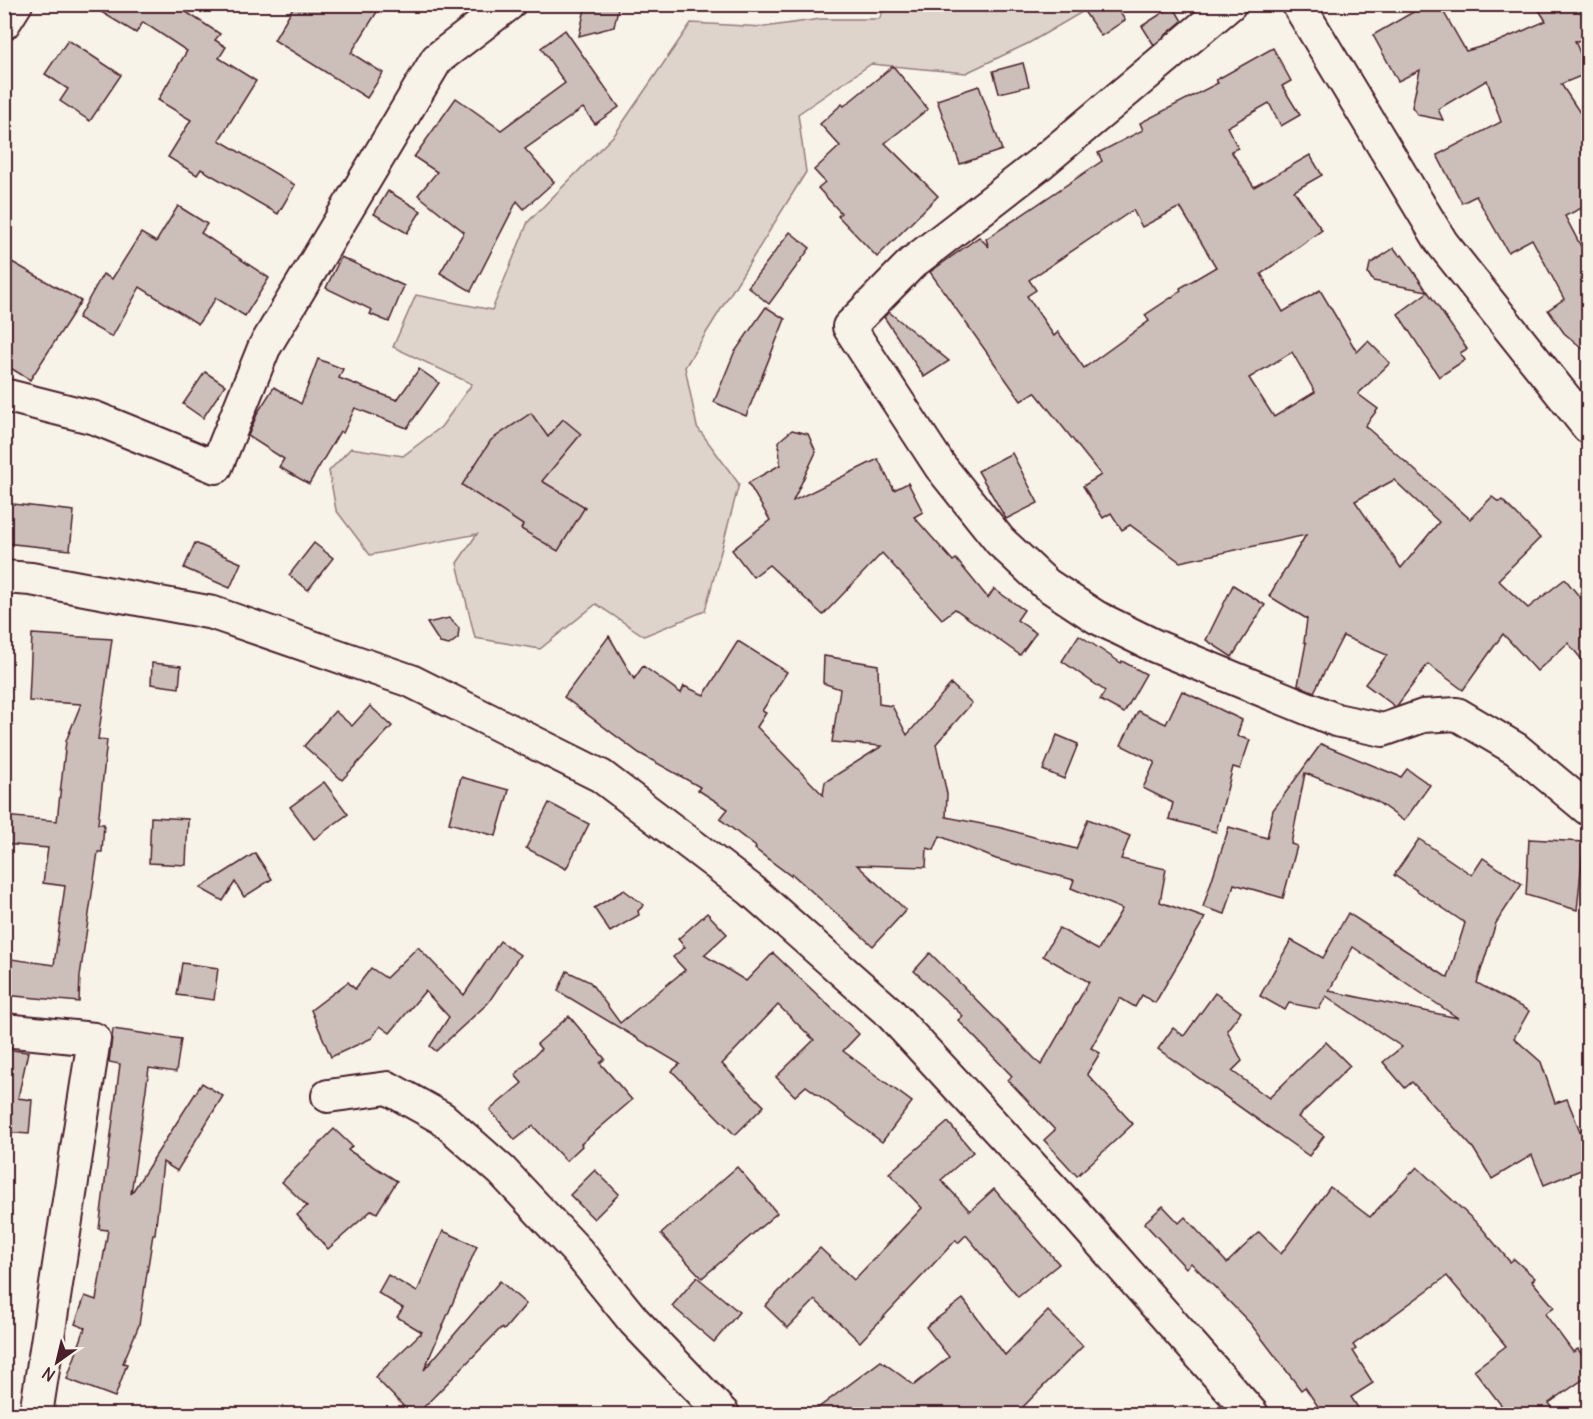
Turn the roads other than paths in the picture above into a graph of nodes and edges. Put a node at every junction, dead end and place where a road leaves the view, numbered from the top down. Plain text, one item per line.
1 (16, 4) edge
2 (508, 4) edge
3 (1230, 4) edge
4 (1298, 4) edge
5 (4, 23) edge
6 (4, 395) edge
7 (1588, 427) edge
8 (4, 577) edge
9 (1588, 809) edge
10 (4, 1030) edge
11 (328, 1096) dead end
12 (36, 1414) edge
13 (723, 1414) edge
14 (1252, 1414) edge

1 - 5 street
2 - 6 street
3 - 9 street
4 - 7 street
8 - 14 street
10 - 12 street
11 - 13 street

